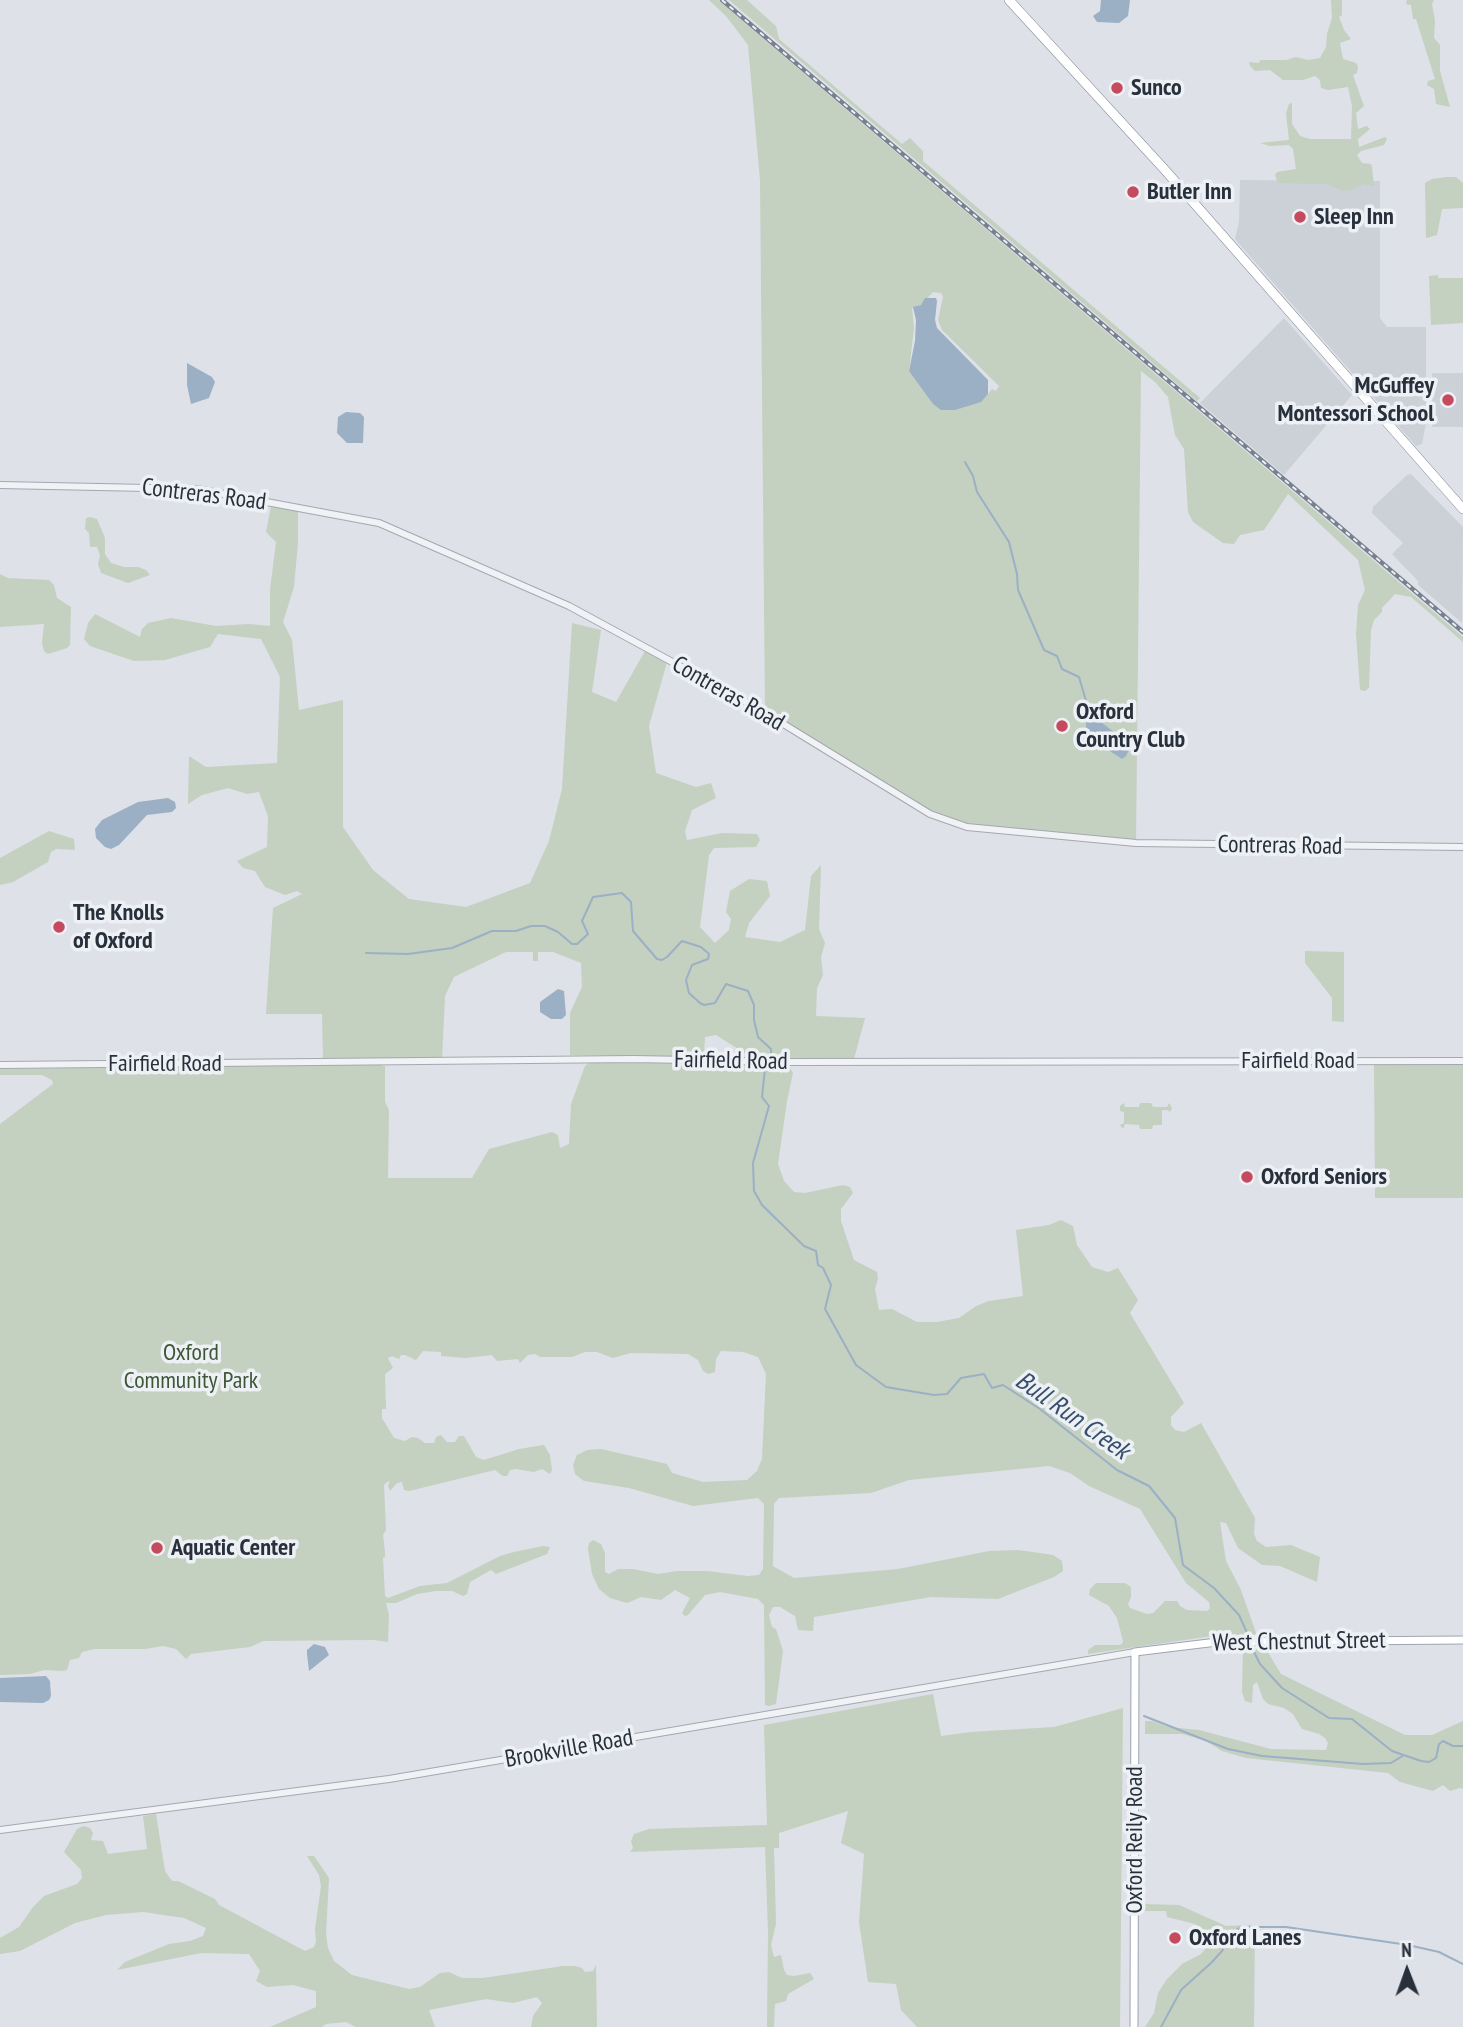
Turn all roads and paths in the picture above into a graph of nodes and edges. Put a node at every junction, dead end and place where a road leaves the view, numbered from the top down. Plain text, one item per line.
1 (1009, 0) edge
2 (0, 485) edge
3 (1463, 509) edge
4 (1463, 847) edge
5 (1463, 1061) edge
6 (0, 1065) edge
7 (1463, 1640) edge
8 (1135, 1652) junction
9 (0, 1830) edge
10 (1134, 2027) edge

1 - 3 highway
2 - 4 street, Contreras Road
5 - 6 street, Fairfield Road
7 - 8 main road, West Chestnut Street
8 - 9 street, Brookville Road
8 - 10 main road, Oxford Reily Road

